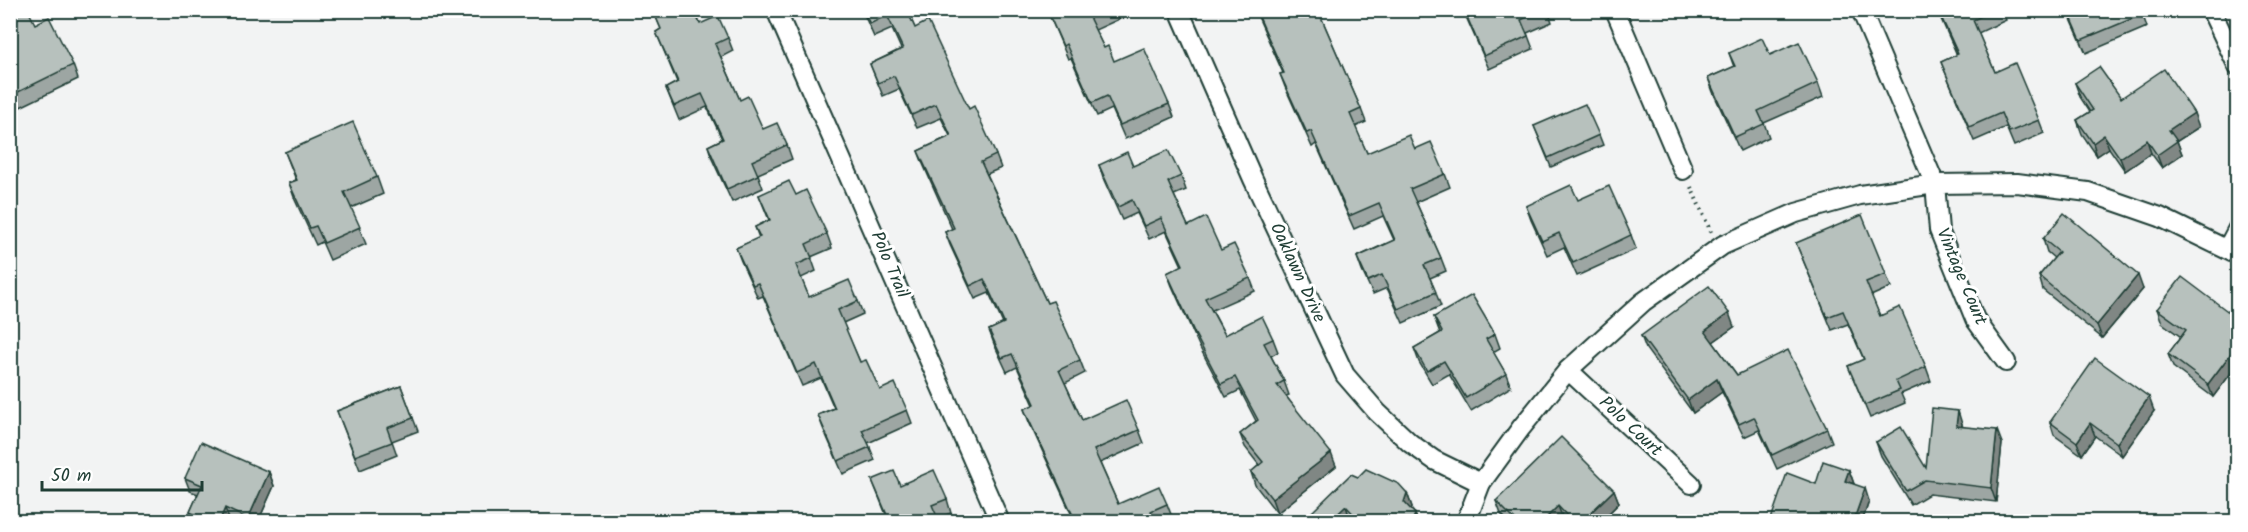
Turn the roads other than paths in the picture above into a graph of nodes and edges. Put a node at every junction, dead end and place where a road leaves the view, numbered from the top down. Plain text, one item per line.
1 (776, 10) edge
2 (1179, 10) edge
3 (1615, 10) edge
4 (1861, 10) edge
5 (2211, 10) edge
6 (2238, 67) edge
7 (1683, 170) road end
8 (1935, 184) junction
9 (2238, 228) edge
10 (2232, 252) edge
11 (2006, 362) dead end
12 (1569, 370) junction
13 (1481, 483) junction
14 (1691, 484) dead end
15 (1000, 522) edge
16 (1466, 522) edge

1 - 15 street, Polo Trail
2 - 13 street, Oaklawn Drive
3 - 7 street
4 - 8 street, Vintage Court
5 - 6 street
8 - 10 street
8 - 11 street, Vintage Court
8 - 12 street
9 - 10 street
12 - 13 street
12 - 14 street, Polo Court
13 - 16 street

